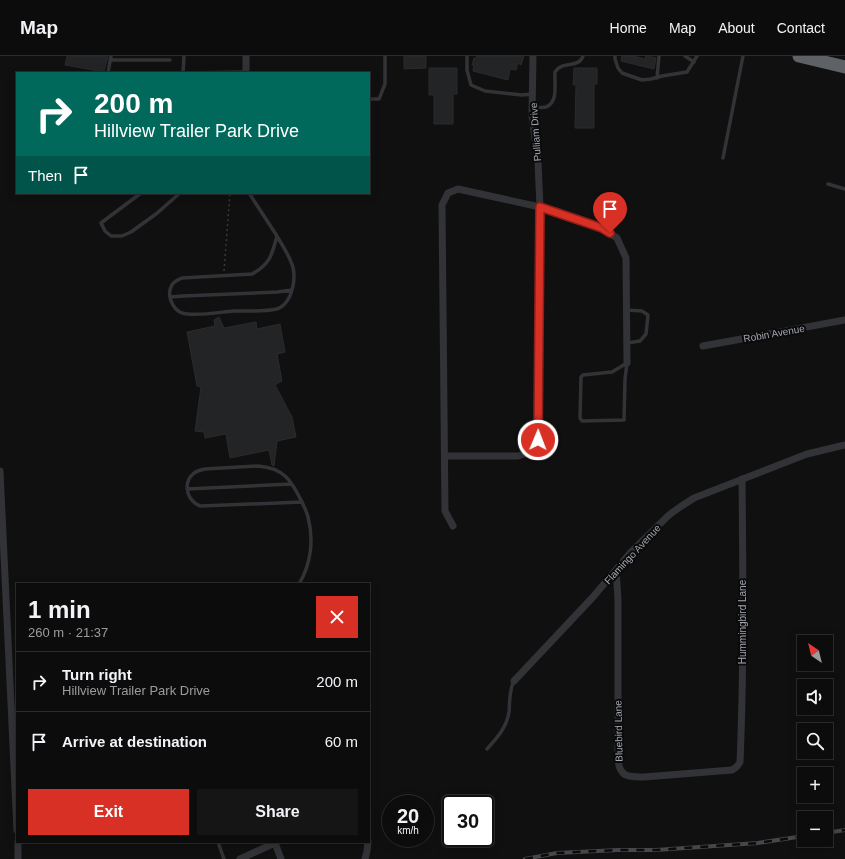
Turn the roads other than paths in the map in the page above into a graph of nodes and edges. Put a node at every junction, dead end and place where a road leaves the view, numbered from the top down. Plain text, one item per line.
1 (184, 56) edge
2 (246, 56) edge
3 (385, 56) edge
4 (467, 56) edge
5 (534, 56) edge
6 (583, 56) edge
7 (615, 56) edge
8 (659, 56) edge
9 (685, 56) edge
10 (697, 56) edge
11 (743, 56) edge
12 (799, 56) edge
13 (111, 58) edge
14 (170, 60) dead end
15 (694, 62) junction
16 (845, 67) edge
17 (108, 72) edge
18 (183, 72) edge
19 (232, 72) edge
20 (246, 72) edge
21 (657, 78) junction
22 (533, 94) junction
23 (370, 99) edge
24 (532, 107) junction
25 (723, 158) dead end
26 (828, 184) dead end
27 (845, 189) edge
28 (140, 194) edge
29 (179, 194) edge
30 (250, 194) edge
31 (540, 207) junction
32 (277, 236) junction
33 (292, 290) junction
34 (170, 297) junction
35 (627, 310) junction
36 (845, 320) edge
37 (627, 343) junction
38 (703, 346) dead end
39 (627, 363) junction
40 (845, 445) edge
41 (445, 456) junction
42 (0, 472) edge
43 (742, 479) junction
44 (291, 484) junction
45 (187, 489) junction
46 (302, 502) junction
47 (453, 526) dead end
48 (616, 570) junction
49 (300, 583) edge
50 (514, 681) joint
51 (487, 749) dead end
52 (739, 765) joint
53 (16, 809) edge
54 (18, 843) edge
55 (218, 843) edge
56 (274, 843) edge
57 (276, 843) edge
58 (368, 843) edge
59 (18, 859) edge
60 (224, 859) edge
61 (240, 859) edge
62 (281, 859) edge
63 (365, 859) edge

1 - 18 lane
2 - 20 street
3 - 23 lane
4 - 22 lane
5 - 22 street, Pulliam Drive
6 - 24 lane
7 - 21 lane
8 - 21 lane
9 - 15 lane
10 - 15 lane
11 - 25 lane
12 - 16 highway
13 - 14 lane
13 - 17 lane
15 - 21 lane
19 - 20 lane
22 - 24 street, Pulliam Drive
24 - 31 street, Pulliam Drive
26 - 27 lane
28 - 29 lane
30 - 32 lane
31 - 35 street
31 - 41 street, Pulliam Drive
31 - 41 street
32 - 33 lane
32 - 34 lane
33 - 34 lane
33 - 34 lane
35 - 37 street
35 - 37 lane
36 - 38 street, Robin Avenue
37 - 39 street
39 - 39 lane
40 - 43 street, Flamingo Avenue
41 - 47 street
42 - 53 street
43 - 48 street, Flamingo Avenue
43 - 52 street, Hummingbird Lane
44 - 45 lane
44 - 45 lane
44 - 46 lane
45 - 46 lane
46 - 49 lane
48 - 50 street, Flamingo Avenue
48 - 52 street, Bluebird Lane
50 - 51 lane
54 - 59 street
55 - 60 lane
56 - 61 street
57 - 62 street
58 - 63 street

